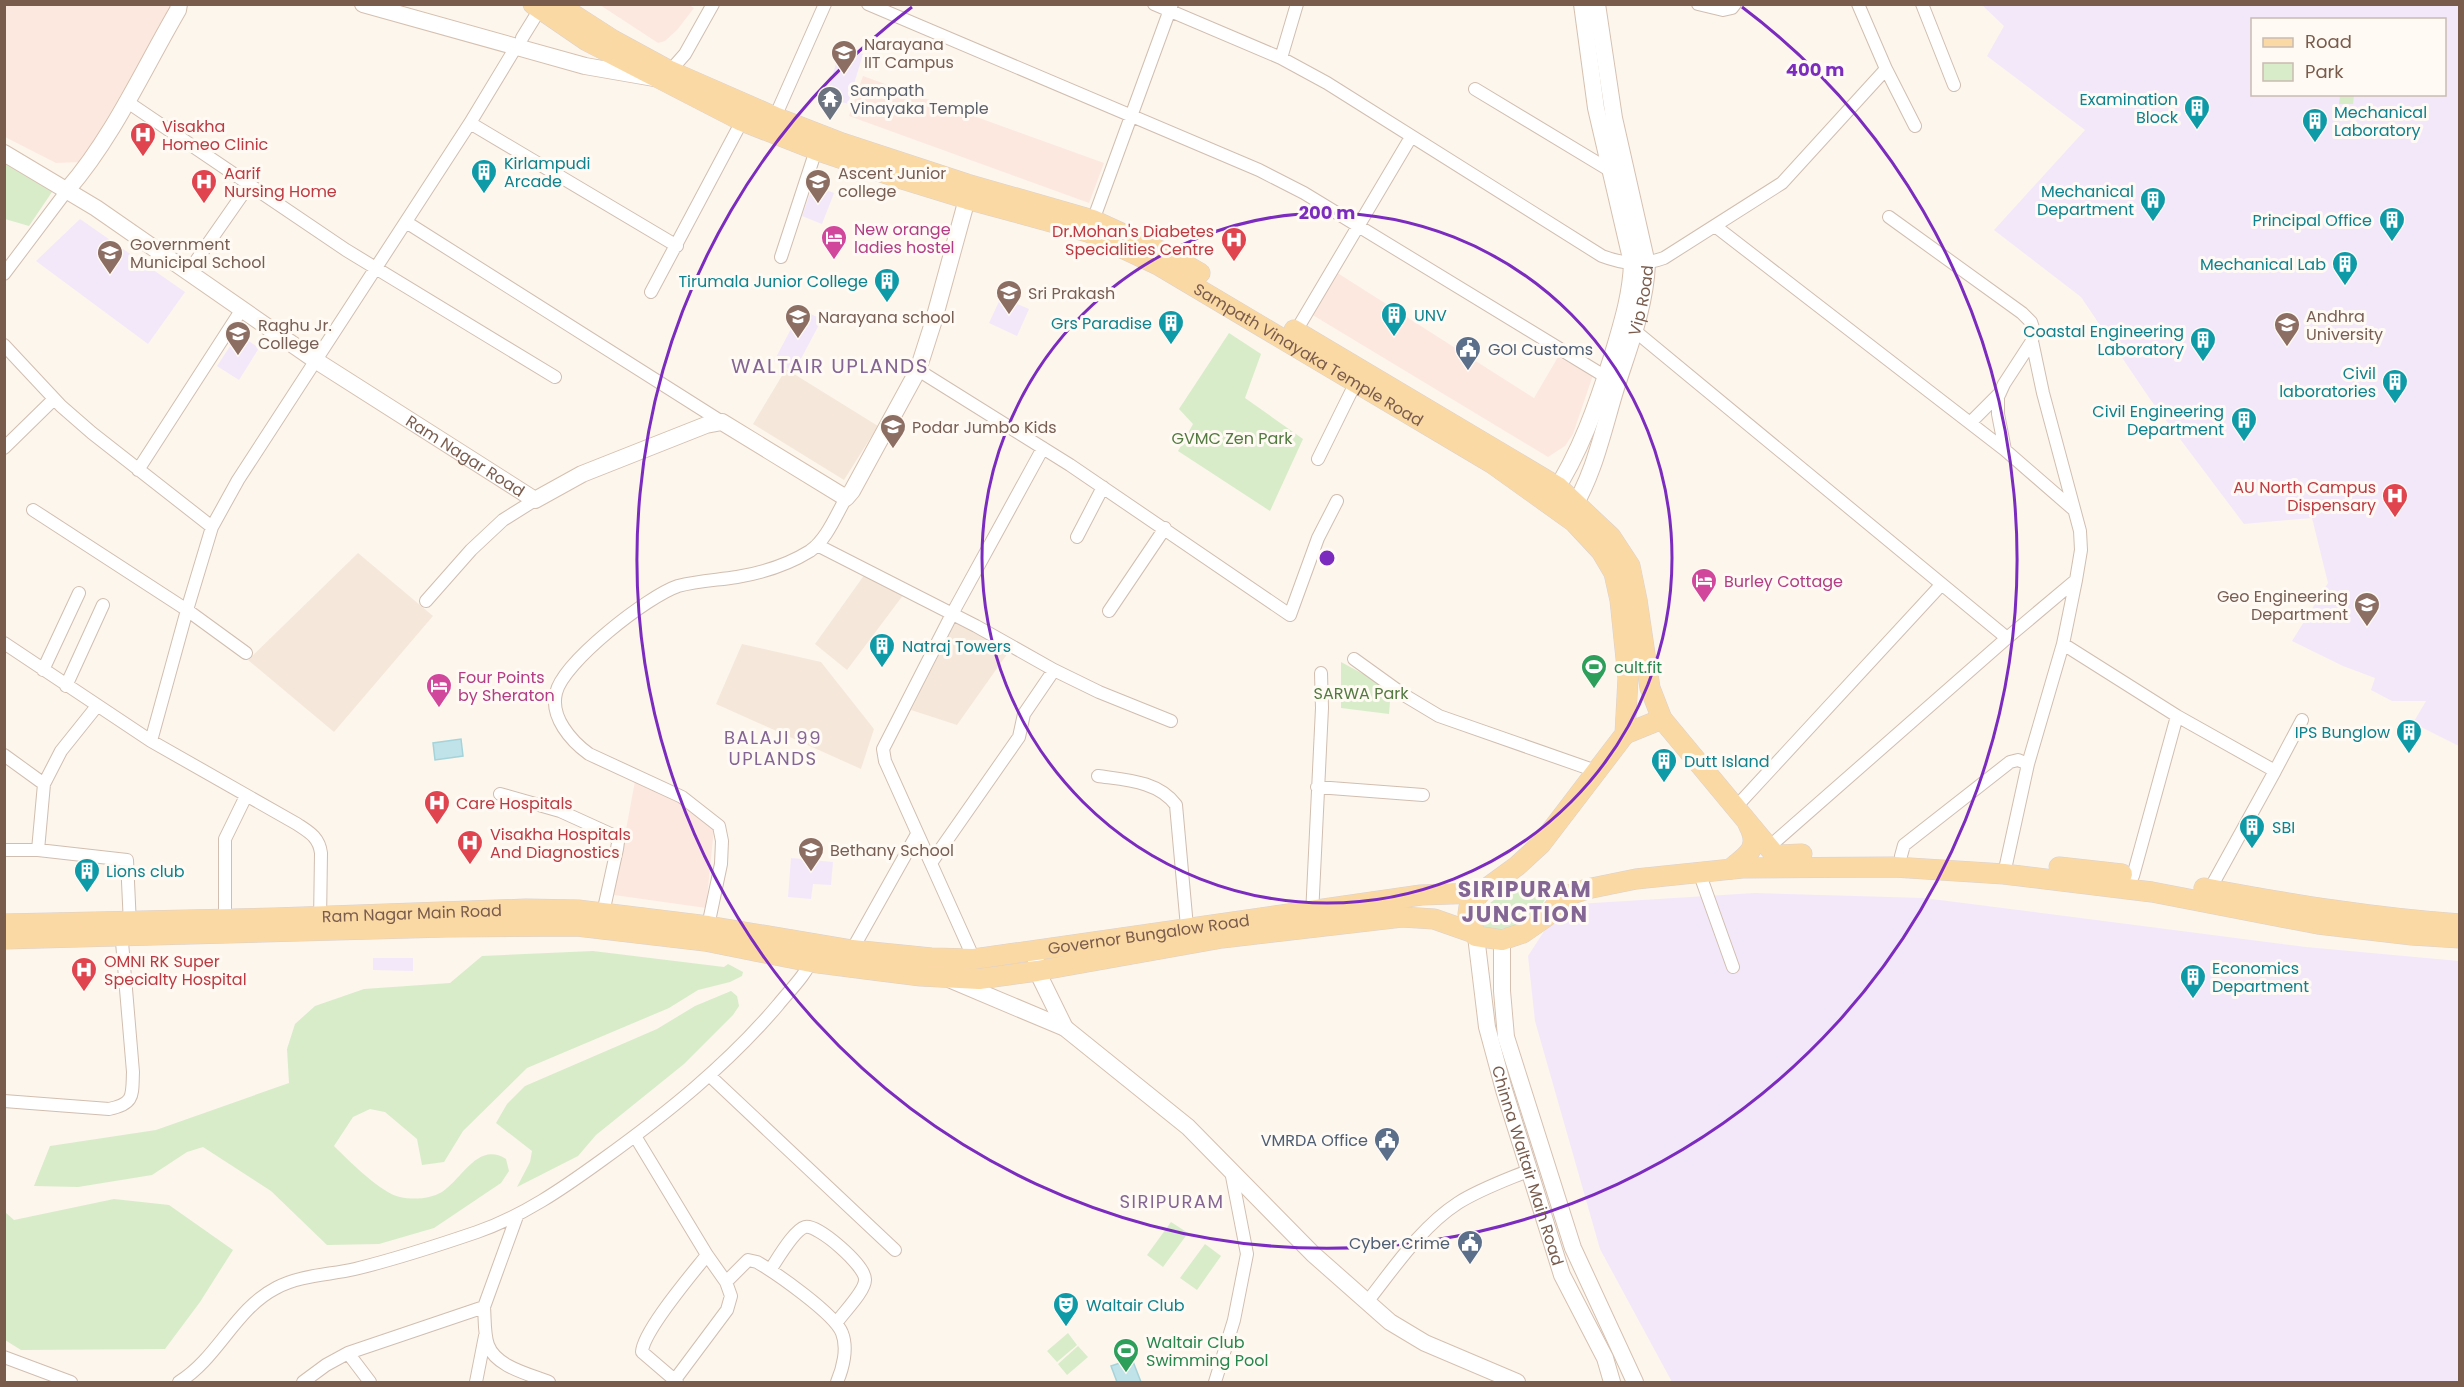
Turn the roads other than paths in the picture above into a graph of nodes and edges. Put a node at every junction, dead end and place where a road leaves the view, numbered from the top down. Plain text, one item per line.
1 (363, 4) edge
2 (394, 4) edge
3 (713, 4) edge
4 (825, 4) edge
5 (868, 4) edge
6 (1154, 4) edge
7 (1297, 4) edge
8 (1698, 4) edge
9 (1735, 4) edge
10 (1858, 4) edge
11 (1922, 4) edge
12 (180, 6) edge
13 (543, 6) edge
14 (416, 7) edge
15 (1171, 7) edge
16 (1587, 8) edge
17 (519, 43) junction
18 (1281, 58) junction
19 (623, 61) junction
20 (1886, 69) junction
21 (663, 75) junction
22 (1954, 85) dead end
23 (1475, 89) dead end
24 (126, 101) junction
25 (1130, 115) junction
26 (775, 117) junction
27 (742, 121) junction
28 (470, 123) junction
29 (1915, 126) dead end
30 (1411, 137) junction
31 (816, 150) junction
32 (4, 153) edge
33 (1611, 171) junction
34 (249, 185) junction
35 (68, 189) junction
36 (967, 199) junction
37 (1889, 217) dead end
38 (406, 222) junction
39 (1091, 226) junction
40 (1358, 226) junction
41 (1715, 226) junction
42 (677, 246) junction
43 (781, 257) dead end
44 (1640, 263) junction
45 (376, 269) junction
46 (189, 271) junction
47 (4, 274) edge
48 (651, 292) dead end
49 (242, 309) junction
50 (1296, 331) junction
51 (1635, 331) junction
52 (2032, 341) junction
53 (4, 345) edge
54 (315, 360) junction
55 (918, 370) junction
56 (555, 377) dead end
57 (1606, 377) junction
58 (1356, 382) junction
59 (2000, 393) junction
60 (54, 399) junction
61 (722, 422) junction
62 (1970, 423) junction
63 (4, 448) edge
64 (1043, 448) junction
65 (2005, 450) junction
66 (1318, 459) dead end
67 (138, 470) junction
68 (1103, 487) junction
69 (1553, 495) junction
70 (846, 498) junction
71 (536, 500) junction
72 (1337, 501) dead end
73 (2074, 509) junction
74 (33, 510) dead end
75 (1572, 510) junction
76 (212, 527) junction
77 (1165, 528) junction
78 (1077, 537) dead end
79 (817, 545) junction
80 (2076, 580) junction
81 (1941, 585) junction
82 (79, 593) dead end
83 (426, 601) dead end
84 (103, 605) dead end
85 (187, 610) junction
86 (1109, 611) dead end
87 (952, 614) junction
88 (2007, 638) junction
89 (4, 643) edge
90 (2063, 644) junction
91 (246, 652) dead end
92 (1354, 659) dead end
93 (43, 670) junction
94 (1054, 670) junction
95 (1321, 673) dead end
96 (66, 686) junction
97 (97, 706) junction
98 (2177, 716) junction
99 (1662, 718) junction
100 (2302, 720) dead end
101 (1171, 721) dead end
102 (1625, 734) junction
103 (151, 741) junction
104 (4, 755) edge
105 (2028, 764) junction
106 (1596, 771) junction
107 (2275, 771) junction
108 (1098, 776) dead end
109 (44, 784) junction
110 (1317, 787) junction
111 (500, 794) dead end
112 (1423, 795) dead end
113 (246, 796) junction
114 (1741, 815) junction
115 (916, 836) junction
116 (1768, 847) junction
117 (4, 850) edge
118 (38, 850) junction
119 (1901, 856) junction
120 (931, 863) junction
121 (2005, 868) junction
122 (1730, 869) junction
123 (1699, 872) junction
124 (2133, 876) junction
125 (2210, 889) junction
126 (1480, 893) junction
127 (603, 913) junction
128 (225, 919) junction
129 (1312, 920) junction
130 (4, 924) edge
131 (320, 924) junction
132 (2460, 924) edge
133 (708, 926) junction
134 (1187, 927) junction
135 (126, 928) junction
136 (1475, 935) junction
137 (2460, 938) edge
138 (4, 939) edge
139 (1502, 940) junction
140 (852, 950) junction
141 (1035, 950) junction
142 (815, 953) junction
143 (974, 959) junction
144 (1733, 967) dead end
145 (1037, 971) junction
146 (945, 978) junction
147 (1065, 1028) junction
148 (710, 1076) junction
149 (4, 1101) edge
150 (635, 1136) junction
151 (1530, 1170) junction
152 (1231, 1171) junction
153 (517, 1216) junction
154 (895, 1250) dead end
155 (707, 1255) junction
156 (770, 1270) junction
157 (726, 1282) junction
158 (1366, 1302) junction
159 (484, 1307) junction
160 (837, 1322) junction
161 (486, 1332) junction
162 (348, 1353) junction
163 (4, 1357) edge
164 (676, 1382) edge
165 (72, 1383) edge
166 (179, 1383) edge
167 (303, 1383) edge
168 (370, 1383) edge
169 (476, 1383) edge
170 (549, 1383) edge
171 (837, 1383) edge
172 (1215, 1383) edge
173 (1517, 1383) edge
174 (1612, 1383) edge
175 (1635, 1383) edge

1 - 17 street
2 - 14 street
3 - 21 street
4 - 26 street
5 - 25 street
6 - 15 street
7 - 18 street
8 - 9 street
10 - 20 street
11 - 22 street
12 - 24 street
13 - 17 street
13 - 19 main road
13 - 21 main road
14 - 17 street
15 - 18 street
15 - 25 street
16 - 33 street, Vip Road
16 - 44 street, Vip Road
17 - 19 street
17 - 21 street
17 - 28 street
18 - 30 street
19 - 21 main road
20 - 29 street
20 - 41 street
21 - 26 main road, Sampath Vinayaka Temple Road
21 - 27 main road, Sampath Vinayaka Temple Road
23 - 33 street
24 - 34 street
24 - 35 street
25 - 39 street
25 - 40 street
26 - 39 main road, Sampath Vinayaka Temple Road
27 - 31 main road, Sampath Vinayaka Temple Road
27 - 42 street
28 - 38 street
28 - 42 street
30 - 40 street
30 - 44 street
31 - 36 main road, Sampath Vinayaka Temple Road
31 - 43 street
32 - 35 street, Ram Nagar Road
33 - 44 street, Vip Road
34 - 45 street
34 - 46 street
35 - 46 street, Ram Nagar Road
35 - 47 street
36 - 39 main road, Sampath Vinayaka Temple Road
36 - 55 street
37 - 52 street
38 - 45 street
38 - 61 street
39 - 50 main road, Sampath Vinayaka Temple Road
39 - 58 main road, Sampath Vinayaka Temple Road
40 - 50 street
40 - 57 street
41 - 44 street
41 - 62 street
42 - 48 street
44 - 51 street, Vip Road
44 - 57 street, Vip Road
45 - 54 street
45 - 56 street
46 - 49 street, Ram Nagar Road
49 - 54 street, Ram Nagar Road
49 - 67 street
50 - 69 main road, Sampath Vinayaka Temple Road
51 - 75 street, Vip Road
51 - 81 street
52 - 59 street
52 - 73 street
53 - 60 street
54 - 71 street, Ram Nagar Road
54 - 76 street
55 - 64 street
55 - 70 street
57 - 69 street, Vip Road
58 - 66 street
58 - 69 main road, Sampath Vinayaka Temple Road
59 - 62 street
59 - 65 street
60 - 63 street
60 - 67 street
61 - 70 street
61 - 71 street, Ram Nagar Road
62 - 65 street
64 - 68 street
64 - 87 street
65 - 73 street
67 - 76 street
68 - 77 street
68 - 78 street
69 - 75 main road, Sampath Vinayaka Temple Road
70 - 79 street
71 - 83 street
72 - 77 street
73 - 80 street
74 - 85 street
75 - 99 main road, Sampath Vinayaka Temple Road
75 - 102 main road, Sampath Vinayaka Temple Road
76 - 85 street
77 - 86 street
79 - 87 street
79 - 133 street
80 - 88 street
80 - 90 street
81 - 88 street
81 - 114 street
82 - 93 street
84 - 96 street
85 - 91 street
85 - 103 street
87 - 94 street
87 - 115 street
88 - 116 street
89 - 93 street
90 - 98 street
90 - 105 street
92 - 106 street
93 - 96 street
94 - 101 street
94 - 120 street
95 - 110 street
96 - 97 street
97 - 103 street
97 - 109 street
98 - 107 street
98 - 124 street
99 - 102 main road
99 - 114 main road, Sampath Vinayaka Temple Road
100 - 107 street
102 - 106 main road
103 - 113 street
104 - 109 street
105 - 119 street
105 - 121 street
106 - 126 main road
107 - 125 street
108 - 134 street
109 - 118 street
110 - 112 street
110 - 129 street
111 - 127 street
113 - 128 street
113 - 131 street
114 - 116 main road, Sampath Vinayaka Temple Road
114 - 122 main road
115 - 120 street
115 - 140 street
116 - 119 main road
117 - 118 street
118 - 135 street
119 - 121 main road
120 - 143 street
121 - 122 main road
121 - 124 main road
121 - 137 main road
122 - 123 main road
123 - 139 main road
123 - 144 street
124 - 125 main road
125 - 132 main road
126 - 129 main road, Governor Bungalow Road
126 - 136 main road
127 - 131 main road, Ram Nagar Main Road
127 - 133 main road, Ram Nagar Main Road
128 - 131 main road, Ram Nagar Main Road
128 - 135 main road, Ram Nagar Main Road
129 - 134 main road, Governor Bungalow Road
129 - 136 main road
129 - 145 main road
130 - 135 main road, Ram Nagar Main Road
131 - 135 main road
131 - 142 main road
133 - 142 main road, Ram Nagar Main Road
134 - 141 main road, Governor Bungalow Road
135 - 138 main road
135 - 149 street
136 - 139 main road
136 - 151 street, Chinna Waltair Main Road
139 - 175 street, Chinna Waltair Main Road
140 - 142 main road, Governor Bungalow Road
140 - 143 main road, Governor Bungalow Road
141 - 143 main road, Governor Bungalow Road
141 - 145 street
142 - 146 main road
142 - 148 street
145 - 146 main road
145 - 147 street
146 - 147 street
147 - 152 street
148 - 150 street
148 - 154 street
150 - 153 street
150 - 155 street
151 - 158 street
151 - 174 street, Chinna Waltair Main Road
152 - 158 street
152 - 172 street
153 - 159 street
153 - 166 street
155 - 157 street
155 - 164 street
156 - 157 street
156 - 160 street
156 - 160 street
157 - 164 street
158 - 173 street
159 - 161 street
159 - 162 street
160 - 171 street
161 - 169 street
161 - 170 street
162 - 167 street
162 - 168 street
163 - 165 street

